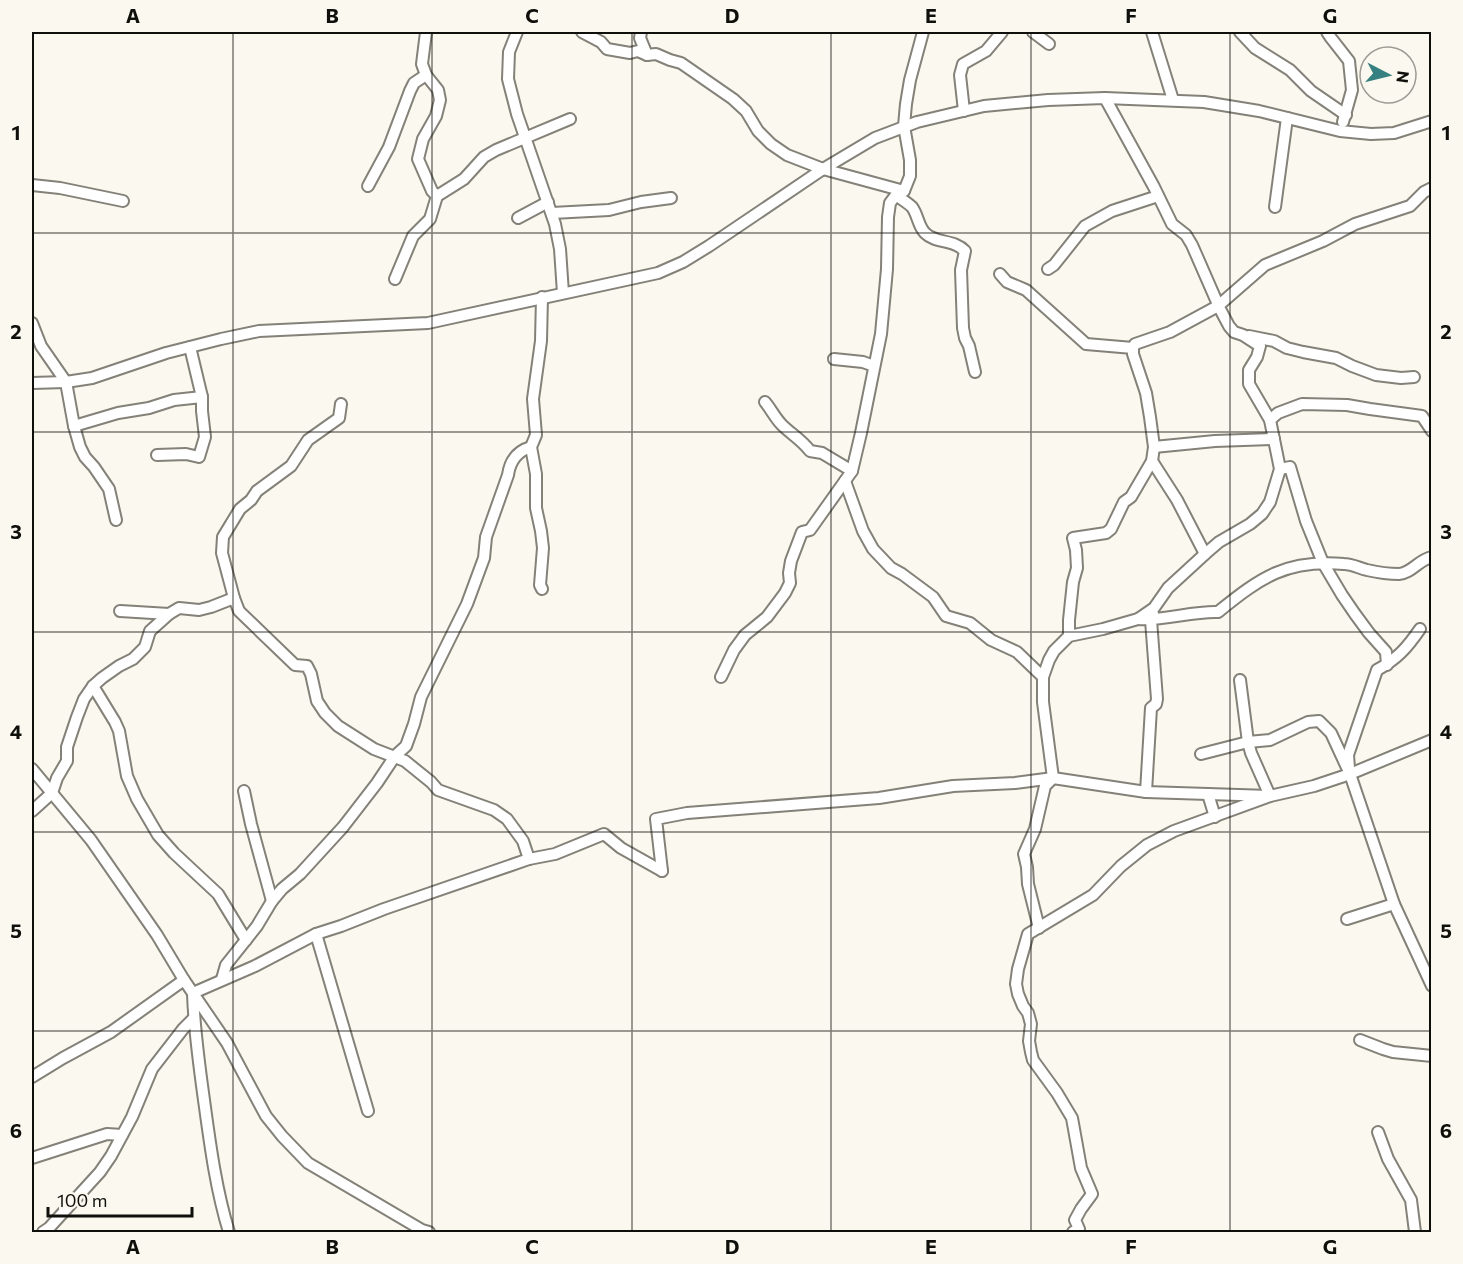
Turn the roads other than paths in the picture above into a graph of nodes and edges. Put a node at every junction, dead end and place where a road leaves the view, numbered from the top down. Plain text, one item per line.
1 (426, 32) edge
2 (517, 32) edge
3 (582, 32) edge
4 (641, 32) edge
5 (923, 32) edge
6 (1002, 32) edge
7 (1033, 32) edge
8 (1152, 32) edge
9 (1240, 32) edge
10 (1327, 32) edge
11 (1049, 44) dead end
12 (647, 55) junction
13 (426, 75) junction
14 (1105, 98) junction
15 (1173, 100) junction
16 (964, 111) junction
17 (1346, 115) junction
18 (1287, 118) junction
19 (570, 119) dead end
20 (1431, 121) edge
21 (904, 126) junction
22 (1340, 131) junction
23 (525, 137) junction
24 (823, 169) junction
25 (32, 185) edge
26 (368, 186) dead end
27 (1431, 188) edge
28 (900, 193) junction
29 (437, 196) junction
30 (1158, 196) junction
31 (671, 198) dead end
32 (123, 201) dead end
33 (550, 207) junction
34 (1275, 207) dead end
35 (518, 218) dead end
36 (1048, 269) dead end
37 (1000, 274) dead end
38 (394, 279) dead end
39 (563, 293) junction
40 (542, 297) junction
41 (1218, 306) junction
42 (32, 323) edge
43 (1242, 335) junction
44 (190, 346) junction
45 (1133, 348) junction
46 (834, 359) dead end
47 (874, 366) junction
48 (975, 372) dead end
49 (1414, 377) dead end
50 (66, 382) junction
51 (32, 383) edge
52 (202, 397) junction
53 (765, 402) dead end
54 (341, 404) dead end
55 (1270, 420) junction
56 (74, 426) junction
57 (1431, 431) edge
58 (1274, 439) junction
59 (531, 447) junction
60 (1154, 447) junction
61 (157, 455) dead end
62 (1152, 460) junction
63 (1280, 469) junction
64 (852, 471) junction
65 (845, 481) junction
66 (116, 520) dead end
67 (1205, 554) junction
68 (1431, 557) edge
69 (1323, 563) junction
70 (542, 590) dead end
71 (234, 598) junction
72 (1154, 608) junction
73 (120, 611) dead end
74 (169, 614) junction
75 (1138, 619) junction
76 (1151, 620) junction
77 (1420, 629) dead end
78 (1069, 636) junction
79 (1387, 665) junction
80 (721, 677) dead end
81 (1043, 677) junction
82 (1239, 680) dead end
83 (93, 686) junction
84 (1431, 740) edge
85 (1248, 742) junction
86 (1201, 753) dead end
87 (395, 756) junction
88 (32, 770) edge
89 (1350, 774) junction
90 (1053, 778) junction
91 (244, 791) dead end
92 (1146, 792) junction
93 (52, 793) junction
94 (1208, 794) junction
95 (1270, 796) junction
96 (32, 811) edge
97 (1215, 817) junction
98 (529, 859) junction
99 (272, 901) junction
100 (1394, 904) junction
101 (1347, 919) dead end
102 (1039, 928) junction
103 (315, 933) junction
104 (246, 940) junction
105 (184, 980) junction
106 (222, 980) junction
107 (1431, 986) edge
108 (193, 993) junction
109 (194, 1019) junction
110 (1360, 1040) dead end
111 (1431, 1056) edge
112 (32, 1077) edge
113 (368, 1111) dead end
114 (1378, 1132) dead end
115 (122, 1135) junction
116 (32, 1158) edge
117 (43, 1233) edge
118 (229, 1233) edge
119 (429, 1233) edge
120 (1073, 1233) edge
121 (1415, 1233) edge

1 - 13 street
2 - 23 street
3 - 12 street
4 - 12 street
5 - 21 street
6 - 16 street
7 - 11 street
8 - 15 street
9 - 17 street
10 - 17 street
12 - 24 street
13 - 26 street
13 - 29 street
14 - 15 street
14 - 16 street
14 - 30 street
15 - 18 street
16 - 21 street
17 - 22 street
18 - 22 street
18 - 34 street
19 - 23 street
20 - 22 street
21 - 24 street
21 - 28 street
23 - 29 street
23 - 33 street
24 - 28 street
24 - 39 street
25 - 32 street
27 - 41 street
28 - 47 street
28 - 48 street
29 - 38 street
30 - 36 street
30 - 41 street
31 - 33 street
33 - 35 street
33 - 39 street
37 - 45 street
39 - 40 street
40 - 44 street
40 - 59 street
41 - 43 street
41 - 45 street
42 - 50 street
43 - 49 street
43 - 55 street
44 - 50 street
44 - 52 street
45 - 60 street
46 - 47 street
47 - 64 street
50 - 51 street
50 - 56 street
52 - 56 street
52 - 61 street
53 - 64 street
54 - 71 street
55 - 57 street
55 - 58 street
56 - 66 street
58 - 60 street
58 - 63 street
59 - 70 street
59 - 87 street
60 - 62 street
62 - 67 street
62 - 78 street
63 - 67 street
63 - 69 street
64 - 65 street
65 - 80 street
65 - 81 street
67 - 72 street
68 - 69 street
69 - 76 street
69 - 79 street
71 - 74 street
71 - 87 street
72 - 75 street
72 - 76 street
73 - 74 street
74 - 83 street
75 - 76 street
75 - 78 street
76 - 92 street
77 - 79 street
78 - 81 street
79 - 89 street
81 - 90 street
82 - 85 street
83 - 93 street
83 - 104 street
84 - 89 street
85 - 86 street
85 - 89 street
85 - 95 street
87 - 98 street
87 - 99 street
88 - 93 street
89 - 95 street
89 - 100 street
90 - 92 street
90 - 98 street
90 - 102 street
91 - 99 street
92 - 94 street
93 - 96 street
93 - 105 street
94 - 95 street
94 - 97 street
95 - 97 street
97 - 102 street
98 - 103 street
99 - 104 street
100 - 101 street
100 - 107 street
102 - 120 street
103 - 106 street
103 - 113 street
104 - 106 street
105 - 108 street
105 - 112 street
106 - 108 street
108 - 109 street
108 - 119 street
109 - 115 street
109 - 118 street
110 - 111 street
114 - 121 street
115 - 116 street
115 - 117 street

